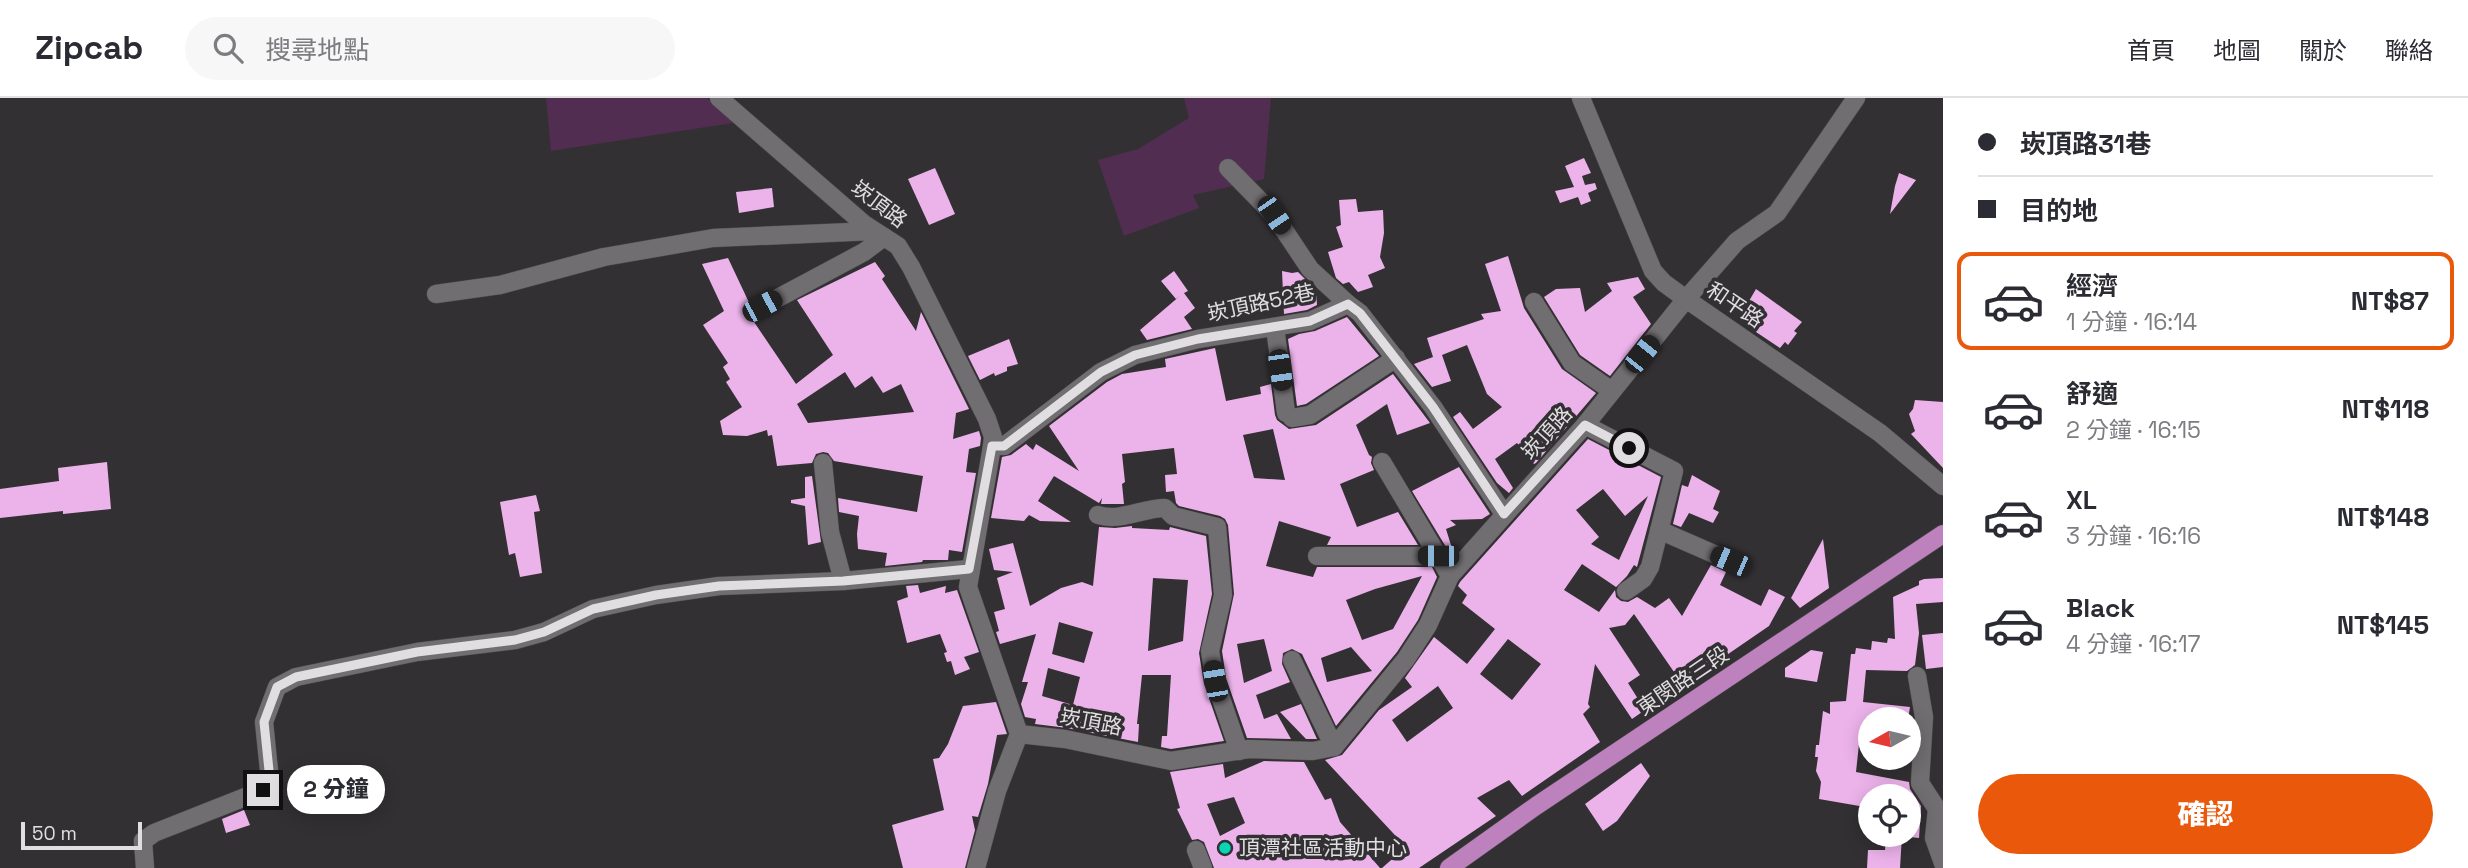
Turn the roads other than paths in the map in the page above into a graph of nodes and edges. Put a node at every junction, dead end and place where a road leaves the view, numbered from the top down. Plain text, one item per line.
1 (719, 98) edge
2 (1581, 98) edge
3 (1856, 98) edge
4 (1228, 168) dead end
5 (879, 234) junction
6 (436, 294) dead end
7 (1686, 299) junction
8 (1534, 302) dead end
9 (1348, 304) junction
10 (762, 306) dead end
11 (1275, 327) junction
12 (1396, 358) junction
13 (1612, 391) junction
14 (1585, 425) junction
15 (992, 446) junction
16 (1382, 462) dead end
17 (823, 463) dead end
18 (1943, 486) edge
19 (1504, 514) junction
20 (1098, 515) dead end
21 (1659, 530) junction
22 (1943, 534) edge
23 (1317, 556) dead end
24 (1438, 556) junction
25 (1730, 561) dead end
26 (969, 569) junction
27 (1450, 576) junction
28 (843, 581) junction
29 (1626, 590) dead end
30 (1292, 660) dead end
31 (1917, 676) dead end
32 (1019, 734) junction
33 (1334, 747) junction
34 (1239, 751) junction
35 (1196, 850) dead end
36 (1943, 863) edge
37 (145, 868) edge
38 (976, 868) edge
39 (1203, 868) edge
40 (1449, 868) edge

1 - 5 street, 崁頂路
2 - 7 street, 和平路
3 - 7 street, 崁頂路
4 - 9 street
5 - 6 street
5 - 10 street
5 - 15 street, 崁頂路
7 - 13 street, 崁頂路
7 - 18 street, 和平路
8 - 13 street
9 - 11 street, 崁頂路52巷
9 - 12 street, 崁頂路52巷
11 - 12 street
11 - 15 street, 崁頂路52巷
12 - 19 street, 崁頂路52巷
13 - 14 street, 崁頂路
14 - 19 street, 崁頂路
14 - 21 street
15 - 26 street, 崁頂路
16 - 24 street
17 - 28 street
19 - 27 street, 崁頂路
20 - 34 street
21 - 25 street
21 - 29 street
22 - 40 main road, 東閔路三段
23 - 24 street
24 - 27 street
26 - 28 street
26 - 32 street, 崁頂路
27 - 33 street, 崁頂路
28 - 37 street
30 - 33 street
31 - 36 street
32 - 34 street, 崁頂路
32 - 38 street
33 - 34 street, 崁頂路
35 - 39 street

